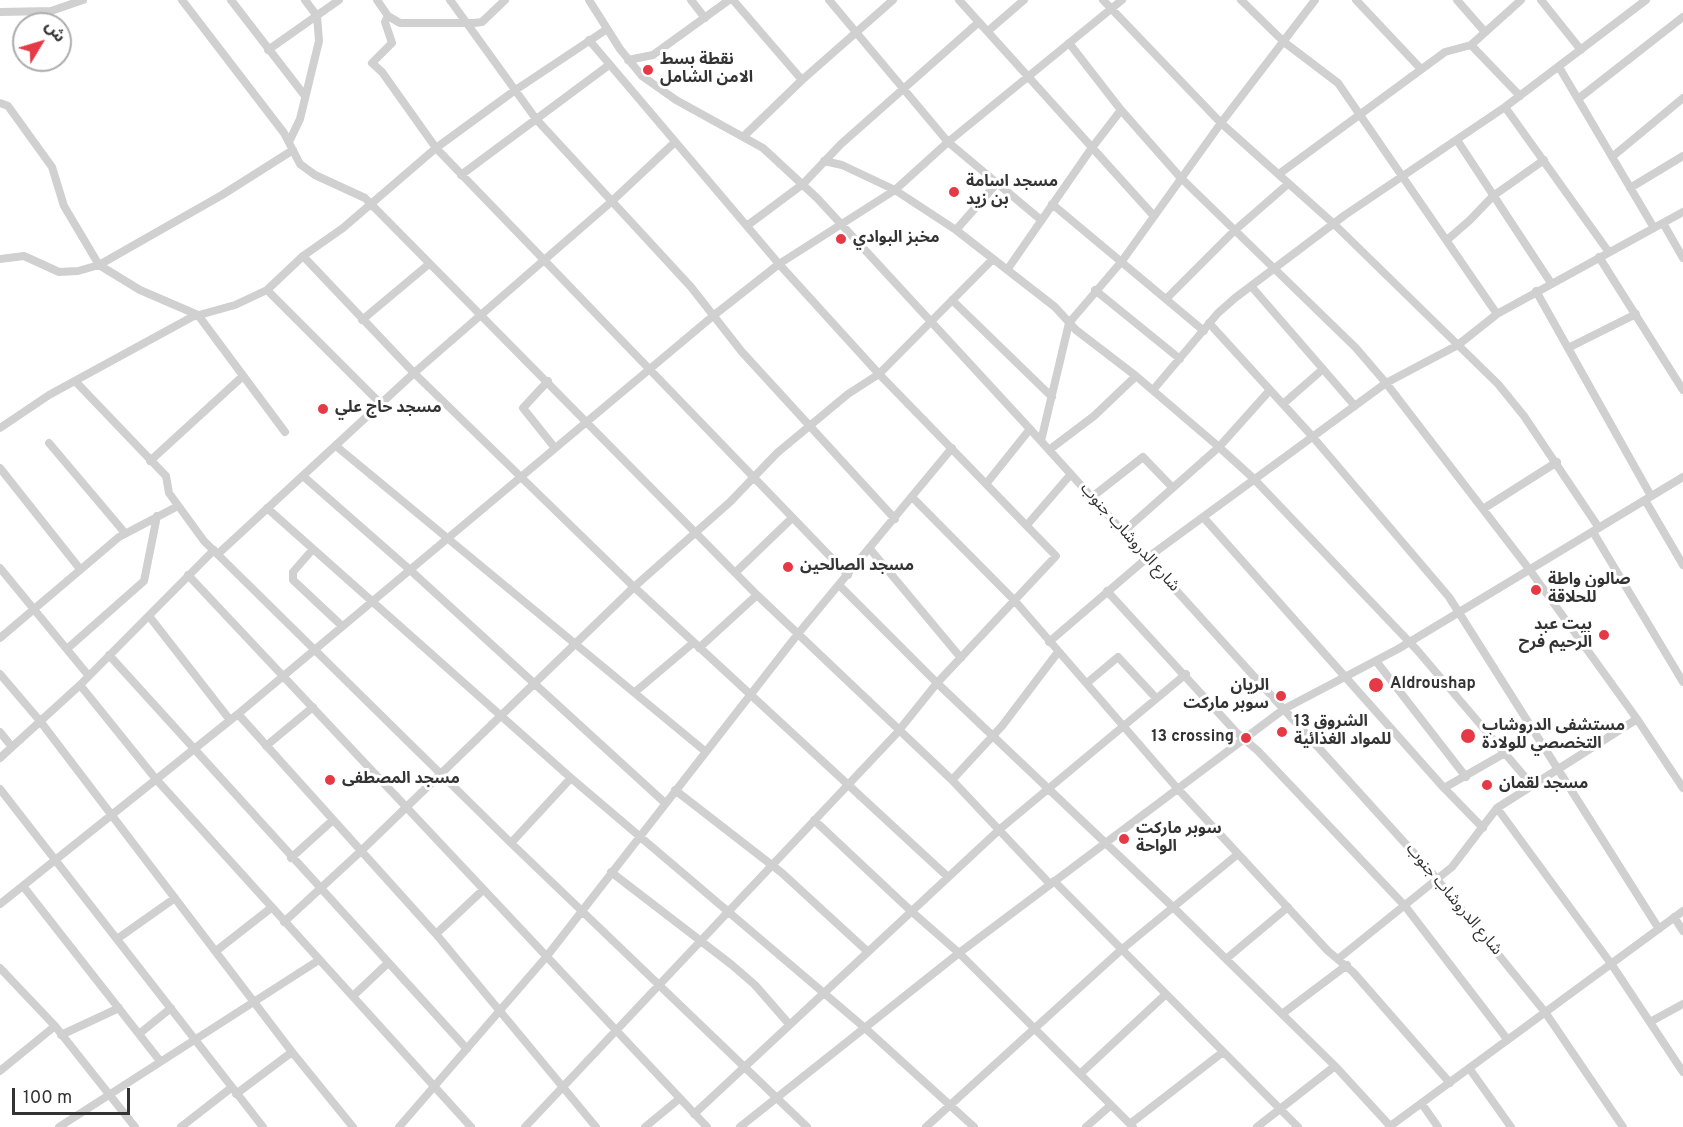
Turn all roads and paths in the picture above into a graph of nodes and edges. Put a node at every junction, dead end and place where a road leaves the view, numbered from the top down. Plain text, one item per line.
1 (82, 0) edge
2 (182, 0) edge
3 (231, 0) edge
4 (305, 0) edge
5 (339, 0) edge
6 (377, 0) edge
7 (450, 0) edge
8 (505, 0) edge
9 (589, 0) edge
10 (691, 0) edge
11 (731, 0) edge
12 (829, 0) edge
13 (893, 0) edge
14 (959, 0) edge
15 (1024, 0) edge
16 (1103, 0) edge
17 (1122, 0) edge
18 (1241, 0) edge
19 (1315, 0) edge
20 (1356, 0) edge
21 (1457, 0) edge
22 (1521, 0) edge
23 (1541, 0) edge
24 (1646, 0) edge
25 (1111, 8) junction
26 (0, 12) edge
27 (317, 16) junction
28 (388, 16) junction
29 (1683, 17) edge
30 (705, 18) junction
31 (465, 22) junction
32 (979, 22) junction
33 (607, 29) junction
34 (988, 31) junction
35 (1485, 32) junction
36 (855, 33) junction
37 (590, 40) junction
38 (1284, 42) junction
39 (1069, 43) junction
40 (1471, 45) junction
41 (268, 50) junction
42 (1581, 50) junction
43 (628, 60) junction
44 (609, 65) junction
45 (1559, 67) junction
46 (1421, 69) junction
47 (1029, 78) junction
48 (802, 80) junction
49 (902, 87) junction
50 (514, 91) junction
51 (305, 96) junction
52 (1520, 96) junction
53 (1683, 98) edge
54 (1578, 99) junction
55 (0, 103) edge
56 (1505, 107) junction
57 (1121, 110) junction
58 (1359, 113) junction
59 (536, 119) junction
60 (1221, 123) junction
61 (744, 136) junction
62 (1457, 140) junction
63 (948, 142) junction
64 (674, 143) junction
65 (291, 146) junction
66 (436, 148) junction
67 (1091, 149) junction
68 (1683, 156) edge
69 (1612, 157) junction
70 (1544, 160) junction
71 (824, 161) junction
72 (1279, 174) junction
73 (461, 175) junction
74 (1180, 177) junction
75 (1404, 177) junction
76 (997, 183) junction
77 (803, 184) junction
78 (1288, 184) junction
79 (1630, 188) junction
80 (895, 190) junction
81 (1493, 196) junction
82 (611, 202) junction
83 (370, 204) junction
84 (1052, 204) junction
85 (1683, 213) edge
86 (1153, 215) junction
87 (1041, 220) junction
88 (1662, 223) junction
89 (1334, 224) junction
90 (748, 225) junction
91 (842, 225) junction
92 (1654, 228) junction
93 (956, 230) junction
94 (1234, 231) junction
95 (1447, 240) junction
96 (1608, 251) junction
97 (303, 256) junction
98 (1599, 256) junction
99 (1683, 258) edge
100 (0, 259) edge
101 (993, 259) junction
102 (545, 261) junction
103 (1122, 261) junction
104 (429, 264) junction
105 (779, 264) junction
106 (99, 265) junction
107 (1273, 269) junction
108 (1007, 270) junction
109 (1551, 283) junction
110 (1251, 286) junction
111 (267, 290) junction
112 (1095, 290) junction
113 (1536, 291) junction
114 (1166, 299) junction
115 (952, 300) junction
116 (1497, 314) junction
117 (1636, 314) junction
118 (198, 315) junction
119 (480, 316) junction
120 (713, 316) junction
121 (362, 320) junction
122 (929, 322) junction
123 (1069, 323) junction
124 (1207, 327) junction
125 (1458, 345) junction
126 (1568, 348) junction
127 (1180, 359) junction
128 (652, 369) junction
129 (1323, 369) junction
130 (414, 373) junction
131 (879, 374) junction
132 (243, 376) junction
133 (1136, 376) junction
134 (75, 381) junction
135 (548, 381) junction
136 (1386, 383) junction
137 (1153, 390) junction
138 (1270, 390) junction
139 (1683, 390) edge
140 (1052, 397) junction
141 (381, 404) junction
142 (1283, 404) junction
143 (1355, 406) junction
144 (588, 422) junction
145 (810, 424) junction
146 (0, 428) edge
147 (1030, 429) junction
148 (285, 432) dead end
149 (1312, 436) junction
150 (1041, 441) junction
151 (50, 443) dead end
152 (336, 446) junction
153 (1220, 447) junction
154 (555, 448) junction
155 (952, 448) junction
156 (1049, 450) junction
157 (150, 461) junction
158 (1557, 462) junction
159 (0, 468) edge
160 (1071, 474) junction
161 (303, 476) junction
162 (753, 476) junction
163 (1683, 477) edge
164 (520, 478) junction
165 (1253, 478) junction
166 (986, 484) junction
167 (1172, 487) junction
168 (912, 497) junction
169 (1092, 498) junction
170 (1648, 498) junction
171 (178, 506) junction
172 (267, 508) junction
173 (1483, 509) junction
174 (158, 516) junction
175 (792, 518) junction
176 (1204, 518) junction
177 (895, 519) junction
178 (1027, 525) junction
179 (1596, 530) junction
180 (695, 531) junction
181 (125, 532) junction
182 (1123, 532) junction
183 (447, 539) junction
184 (313, 549) junction
185 (870, 549) junction
186 (216, 551) junction
187 (1147, 558) junction
188 (1683, 565) edge
189 (0, 568) edge
190 (80, 569) junction
191 (409, 569) junction
192 (1529, 569) junction
193 (736, 572) junction
194 (848, 574) junction
195 (189, 575) junction
196 (840, 585) junction
197 (634, 587) junction
198 (1107, 591) junction
199 (756, 595) junction
200 (372, 601) junction
201 (1015, 601) junction
202 (34, 608) junction
203 (1458, 612) junction
204 (149, 616) junction
205 (342, 626) junction
206 (1, 634) edge
207 (797, 635) junction
208 (1049, 642) junction
209 (1409, 642) junction
210 (576, 643) junction
211 (696, 645) junction
212 (68, 648) junction
213 (316, 648) junction
214 (1058, 652) junction
215 (110, 655) junction
216 (961, 658) junction
217 (1376, 661) junction
218 (0, 674) edge
219 (1186, 674) junction
220 (88, 675) junction
221 (284, 675) junction
222 (1347, 677) junction
223 (533, 682) junction
224 (1087, 682) junction
225 (1683, 682) edge
226 (937, 683) junction
227 (80, 684) junction
228 (635, 692) junction
229 (750, 695) junction
230 (1156, 699) junction
231 (314, 707) junction
232 (1284, 709) junction
233 (238, 714) junction
234 (500, 714) junction
235 (1637, 718) junction
236 (230, 720) junction
237 (40, 721) junction
238 (1124, 725) junction
239 (897, 728) junction
240 (0, 732) edge
241 (993, 736) junction
242 (1244, 739) junction
243 (266, 746) junction
244 (12, 747) junction
245 (194, 748) junction
246 (706, 752) junction
247 (1505, 753) junction
248 (0, 758) edge
249 (1558, 767) junction
250 (441, 774) junction
251 (1466, 777) junction
252 (154, 778) junction
253 (571, 778) junction
254 (952, 780) junction
255 (845, 784) junction
256 (1531, 784) junction
257 (1177, 788) junction
258 (1444, 788) junction
259 (1683, 788) edge
260 (0, 789) edge
261 (1048, 789) junction
262 (675, 790) junction
263 (664, 802) junction
264 (406, 808) junction
265 (1497, 808) junction
266 (112, 814) junction
267 (333, 820) junction
268 (814, 820) junction
269 (1484, 828) junction
270 (1000, 830) junction
271 (639, 835) junction
272 (511, 843) junction
273 (1104, 843) junction
274 (361, 851) junction
275 (1238, 854) junction
276 (291, 858) junction
277 (55, 861) junction
278 (772, 865) junction
279 (612, 872) junction
280 (948, 877) junction
281 (1437, 880) junction
282 (1052, 883) junction
283 (23, 886) junction
284 (320, 889) junction
285 (483, 890) junction
286 (175, 898) junction
287 (0, 904) edge
288 (1405, 906) junction
289 (1288, 907) junction
290 (271, 908) junction
291 (1174, 908) junction
292 (582, 910) junction
293 (910, 911) junction
294 (1683, 911) edge
295 (728, 912) junction
296 (1674, 917) junction
297 (284, 922) junction
298 (1659, 928) junction
299 (1683, 930) edge
300 (436, 934) junction
301 (117, 939) junction
302 (701, 941) junction
303 (1121, 950) junction
304 (216, 951) junction
305 (867, 951) junction
306 (959, 953) junction
307 (547, 956) junction
308 (1226, 959) junction
309 (1338, 959) junction
310 (319, 960) junction
311 (388, 963) junction
312 (1347, 965) junction
313 (1612, 965) junction
314 (0, 968) edge
315 (659, 985) junction
316 (822, 993) junction
317 (1165, 995) junction
318 (353, 996) junction
319 (254, 1002) junction
320 (1683, 1004) edge
321 (119, 1008) junction
322 (171, 1008) junction
323 (500, 1011) junction
324 (1545, 1012) junction
325 (1282, 1014) junction
326 (1650, 1022) junction
327 (789, 1024) junction
328 (55, 1026) junction
329 (865, 1028) junction
330 (1034, 1028) junction
331 (616, 1031) junction
332 (139, 1034) junction
333 (61, 1035) junction
334 (195, 1038) junction
335 (1507, 1039) junction
336 (467, 1049) junction
337 (292, 1052) junction
338 (1223, 1052) junction
339 (160, 1061) junction
340 (2, 1065) edge
341 (742, 1066) junction
342 (1335, 1066) junction
343 (1469, 1068) junction
344 (1683, 1072) edge
345 (1080, 1074) junction
346 (1450, 1083) junction
347 (434, 1084) junction
348 (562, 1088) junction
349 (234, 1091) junction
350 (108, 1095) junction
351 (777, 1099) junction
352 (679, 1100) junction
353 (1111, 1104) junction
354 (1422, 1104) junction
355 (950, 1106) junction
356 (1280, 1110) junction
357 (694, 1114) junction
358 (1131, 1125) edge
359 (59, 1127) edge
360 (135, 1127) edge
361 (181, 1127) edge
362 (263, 1127) edge
363 (353, 1127) edge
364 (399, 1127) edge
365 (471, 1127) edge
366 (525, 1127) edge
367 (596, 1127) edge
368 (645, 1127) edge
369 (707, 1127) edge
370 (740, 1127) edge
371 (807, 1127) edge
372 (926, 1127) edge
373 (974, 1127) edge
374 (1086, 1127) edge
375 (1257, 1127) edge
376 (1298, 1127) edge
377 (1390, 1127) edge
378 (1438, 1127) edge
379 (1511, 1127) edge
380 (1623, 1127) edge

1 - 26 street
2 - 65 street
3 - 41 street
4 - 27 street
5 - 27 street
6 - 28 street
7 - 31 street
8 - 31 street
9 - 33 street, شارع الدروشاب جنوب
10 - 30 street
11 - 30 street
11 - 48 street
12 - 36 street
13 - 36 street
14 - 32 street
15 - 34 street
16 - 25 street
17 - 25 street
18 - 38 street
19 - 38 street
20 - 46 street
21 - 35 street
22 - 35 street
23 - 42 street
24 - 42 street
25 - 39 street
25 - 60 street
27 - 41 street
27 - 51 street
28 - 31 street
28 - 66 street
29 - 54 street
30 - 43 street
31 - 50 street
32 - 34 street
32 - 49 street
33 - 37 street
33 - 43 street, شارع الدروشاب جنوب
34 - 47 street
35 - 40 street
36 - 48 street
36 - 49 street
37 - 44 street
37 - 50 street
38 - 58 street
38 - 60 street
39 - 47 street
39 - 57 street
40 - 46 street
40 - 52 street
41 - 51 street
42 - 45 street
43 - 61 street, شارع الدروشاب جنوب
44 - 59 street
44 - 64 street
45 - 52 street
45 - 54 street
46 - 58 street
47 - 63 street
47 - 67 street
48 - 61 street
49 - 63 street
49 - 71 street
50 - 59 street
50 - 66 street
51 - 65 street
52 - 56 street
53 - 69 street
54 - 69 street
55 - 106 street
56 - 62 street
56 - 70 street
57 - 67 street
57 - 74 street
58 - 72 street
58 - 75 street
59 - 73 street
59 - 82 street
60 - 72 street
60 - 74 street
61 - 77 street, شارع الدروشاب جنوب
62 - 75 street
62 - 81 street
63 - 76 street
63 - 80 street
64 - 82 street
64 - 90 street
65 - 83 street
65 - 106 street
66 - 73 street
66 - 83 street
67 - 84 street
67 - 86 street
68 - 79 street
69 - 79 street
70 - 81 street
70 - 96 street
71 - 77 street
71 - 80 street
72 - 78 street
73 - 102 street
74 - 86 street
74 - 94 street
75 - 89 street
75 - 95 street
76 - 87 street
76 - 93 street
77 - 90 street
77 - 91 street, شارع الدروشاب جنوب
78 - 89 street
78 - 94 street
79 - 92 street
80 - 91 street
80 - 93 street
81 - 95 street
81 - 109 street
82 - 102 street
82 - 120 street
83 - 97 street
83 - 104 street
84 - 87 street
84 - 103 street
85 - 88 street
86 - 103 street
87 - 108 street
88 - 92 street
88 - 99 street
89 - 107 street
89 - 125 street
90 - 105 street
91 - 105 street
91 - 122 street, شارع الدروشاب جنوب
92 - 96 street
93 - 101 street
94 - 107 street
94 - 114 street
95 - 116 street
96 - 98 street
97 - 111 street
97 - 121 street
98 - 109 street
98 - 117 street
100 - 106 street
101 - 108 street
101 - 115 street
102 - 119 street
102 - 128 street
103 - 112 street
103 - 114 street
104 - 119 street
104 - 121 street
105 - 120 street
105 - 131 street
106 - 118 street
107 - 110 street
107 - 136 street
108 - 123 street
109 - 113 street
110 - 124 street
110 - 129 street
111 - 118 street
111 - 141 street
112 - 123 street
112 - 127 street
113 - 116 street
113 - 126 street
114 - 124 street
115 - 122 street
115 - 140 street
116 - 125 street
117 - 126 street
117 - 139 street
118 - 132 street
118 - 134 street
119 - 130 street
119 - 135 street
120 - 128 street
120 - 145 street
121 - 130 street
122 - 131 street
122 - 147 street, شارع الدروشاب جنوب
123 - 133 street
123 - 140 street
124 - 127 street
124 - 138 street
125 - 136 street
125 - 158 street
126 - 170 street
127 - 137 street
128 - 144 street
128 - 162 street
129 - 142 street
129 - 143 street
130 - 141 street
130 - 164 street
131 - 145 street
131 - 155 street
132 - 148 street
132 - 157 street
133 - 137 street
133 - 156 street
134 - 146 street
134 - 157 street
135 - 144 street
135 - 154 street
136 - 143 street
136 - 173 street
137 - 153 street
138 - 142 street
138 - 153 street
140 - 150 street
141 - 152 street
142 - 149 street
143 - 149 street
144 - 154 street
144 - 180 street
145 - 162 street
145 - 177 street
147 - 150 street, شارع الدروشاب جنوب
147 - 166 street
149 - 165 street
149 - 203 street
150 - 156 street, شارع الدروشاب جنوب
151 - 181 street
152 - 161 street
152 - 183 street
153 - 165 street
153 - 167 street
154 - 164 street
155 - 166 street
155 - 168 street
156 - 160 street, شارع الدروشاب جنوب
157 - 171 street
158 - 173 street
158 - 179 street
159 - 190 street
160 - 169 street, شارع الدروشاب جنوب
160 - 178 street
161 - 172 street
161 - 191 street
162 - 175 street
162 - 180 street
163 - 170 street
164 - 183 street
164 - 197 street
165 - 176 street
165 - 209 street
166 - 178 street
167 - 169 street
167 - 182 street
168 - 177 street
168 - 201 street
169 - 182 street, شارع الدروشاب جنوب
170 - 179 street
170 - 188 street
171 - 174 street
171 - 186 street
172 - 184 street
172 - 186 street
173 - 192 street
174 - 181 street
174 - 212 street
175 - 193 street
175 - 194 street
176 - 187 street
176 - 222 street
177 - 185 street
178 - 201 street
179 - 192 street
179 - 225 street
180 - 193 street
180 - 197 street
181 - 190 street
182 - 187 street, شارع الدروشاب جنوب
183 - 191 street
183 - 210 street
184 - 200 street
184 - 205 street
185 - 194 street
185 - 216 street
186 - 195 street
186 - 213 street
187 - 198 street
187 - 232 street, شارع الدروشاب جنوب
189 - 202 street
190 - 202 street
191 - 200 street
191 - 223 street
192 - 203 street
192 - 235 street
193 - 199 street
194 - 196 street
195 - 204 street
195 - 221 street
196 - 207 street
196 - 226 street
197 - 210 street
197 - 211 street
198 - 208 street
198 - 219 street
199 - 207 street
199 - 211 street
200 - 205 street
200 - 234 street
201 - 208 street
201 - 216 street
202 - 206 street
202 - 212 street
203 - 209 street
203 - 249 street
204 - 215 street
204 - 236 street
205 - 213 street
207 - 229 street
207 - 239 street
208 - 214 street
209 - 217 street
209 - 247 street
210 - 223 street
210 - 228 street
211 - 228 street
211 - 229 street
212 - 220 street
213 - 221 street
213 - 250 street
214 - 224 street
214 - 241 street
215 - 220 street
215 - 245 street
216 - 226 street
217 - 222 street
217 - 251 street
218 - 237 street
219 - 230 street
219 - 242 street
220 - 227 street
221 - 231 street
221 - 233 street
222 - 232 street
222 - 258 street
223 - 234 street
223 - 263 street
224 - 230 street
224 - 238 street
226 - 239 street
226 - 241 street
227 - 237 street
227 - 252 street
228 - 246 street
229 - 246 street
229 - 255 street
230 - 238 street
231 - 243 street
231 - 264 street
232 - 242 street
232 - 281 street, شارع الدروشاب جنوب
233 - 236 street
233 - 243 street
234 - 250 street
234 - 253 street
235 - 249 street
235 - 259 street
236 - 245 street
237 - 244 street
237 - 266 street
238 - 257 street
238 - 261 street
239 - 254 street
239 - 255 street
240 - 244 street
241 - 254 street
241 - 261 street
242 - 257 street
242 - 288 street
243 - 267 street
244 - 248 street
245 - 252 street
245 - 276 street
246 - 262 street
247 - 251 street
247 - 256 street
249 - 256 street
249 - 298 street
250 - 264 street
250 - 272 street
251 - 258 street
252 - 266 street
252 - 290 street
253 - 271 street
253 - 272 street
254 - 270 street
255 - 268 street
255 - 280 street
256 - 265 street
257 - 273 street
257 - 275 street
258 - 269 street
260 - 277 street
261 - 270 street
261 - 273 street
262 - 263 street
262 - 278 street
263 - 271 street
264 - 274 street
264 - 285 street
265 - 269 street
265 - 313 street
266 - 277 street
266 - 286 street
267 - 274 street
267 - 276 street
268 - 278 street
268 - 293 street
269 - 281 street
270 - 280 street
270 - 282 street
271 - 279 street
271 - 295 street
272 - 292 street
273 - 282 street
273 - 291 street
274 - 284 street
274 - 300 street
275 - 289 street
275 - 291 street
276 - 284 street
277 - 283 street
277 - 301 street
278 - 295 street
278 - 305 street
279 - 292 street
279 - 302 street
280 - 293 street
281 - 288 street
281 - 324 street, شارع الدروشاب جنوب
282 - 303 street
282 - 306 street
283 - 287 street
283 - 321 street
284 - 297 street
284 - 311 street
285 - 300 street
285 - 307 street
286 - 301 street
286 - 304 street
288 - 309 street
288 - 335 street
289 - 308 street
289 - 309 street
290 - 297 street
290 - 304 street
291 - 303 street
291 - 308 street
292 - 307 street
292 - 315 street
293 - 305 street
293 - 306 street
294 - 296 street
295 - 302 street
295 - 316 street
296 - 298 street
296 - 299 street
297 - 310 street
298 - 313 street
300 - 323 street
301 - 322 street
302 - 315 street
302 - 327 street
303 - 317 street
303 - 330 street
304 - 319 street
305 - 316 street
306 - 329 street
306 - 330 street
307 - 323 street
307 - 331 street
308 - 325 street
309 - 312 street
310 - 318 street
310 - 319 street
311 - 318 street
311 - 336 street
312 - 325 street
312 - 346 street
313 - 324 street
313 - 326 street
314 - 328 street
315 - 331 street
315 - 341 street
316 - 327 street
316 - 329 street
317 - 338 street
317 - 345 street
318 - 347 street
319 - 334 street
319 - 337 street
320 - 326 street
321 - 332 street
321 - 333 street
322 - 332 street
322 - 334 street
323 - 336 street
323 - 348 street
324 - 335 street
324 - 380 street, شارع الدروشاب جنوب
325 - 342 street
326 - 344 street
327 - 341 street
328 - 333 street
328 - 340 street
329 - 351 street
329 - 355 street
330 - 345 street
330 - 355 street
331 - 348 street
331 - 352 street
332 - 339 street
333 - 350 street
334 - 339 street
334 - 349 street
335 - 343 street
336 - 347 street
337 - 349 street
337 - 363 street
338 - 356 street
338 - 358 street
339 - 350 street
341 - 351 street
341 - 357 street
342 - 356 street
342 - 377 street
343 - 346 street
343 - 379 street
345 - 353 street
346 - 354 street
347 - 364 street
347 - 365 street
348 - 366 street
348 - 367 street
349 - 361 street
349 - 362 street
350 - 359 street
350 - 360 street
351 - 370 street
351 - 371 street
352 - 357 street
352 - 368 street
353 - 358 street
353 - 374 street
354 - 377 street
354 - 378 street
355 - 372 street
355 - 373 street
356 - 375 street
356 - 376 street
357 - 369 street

